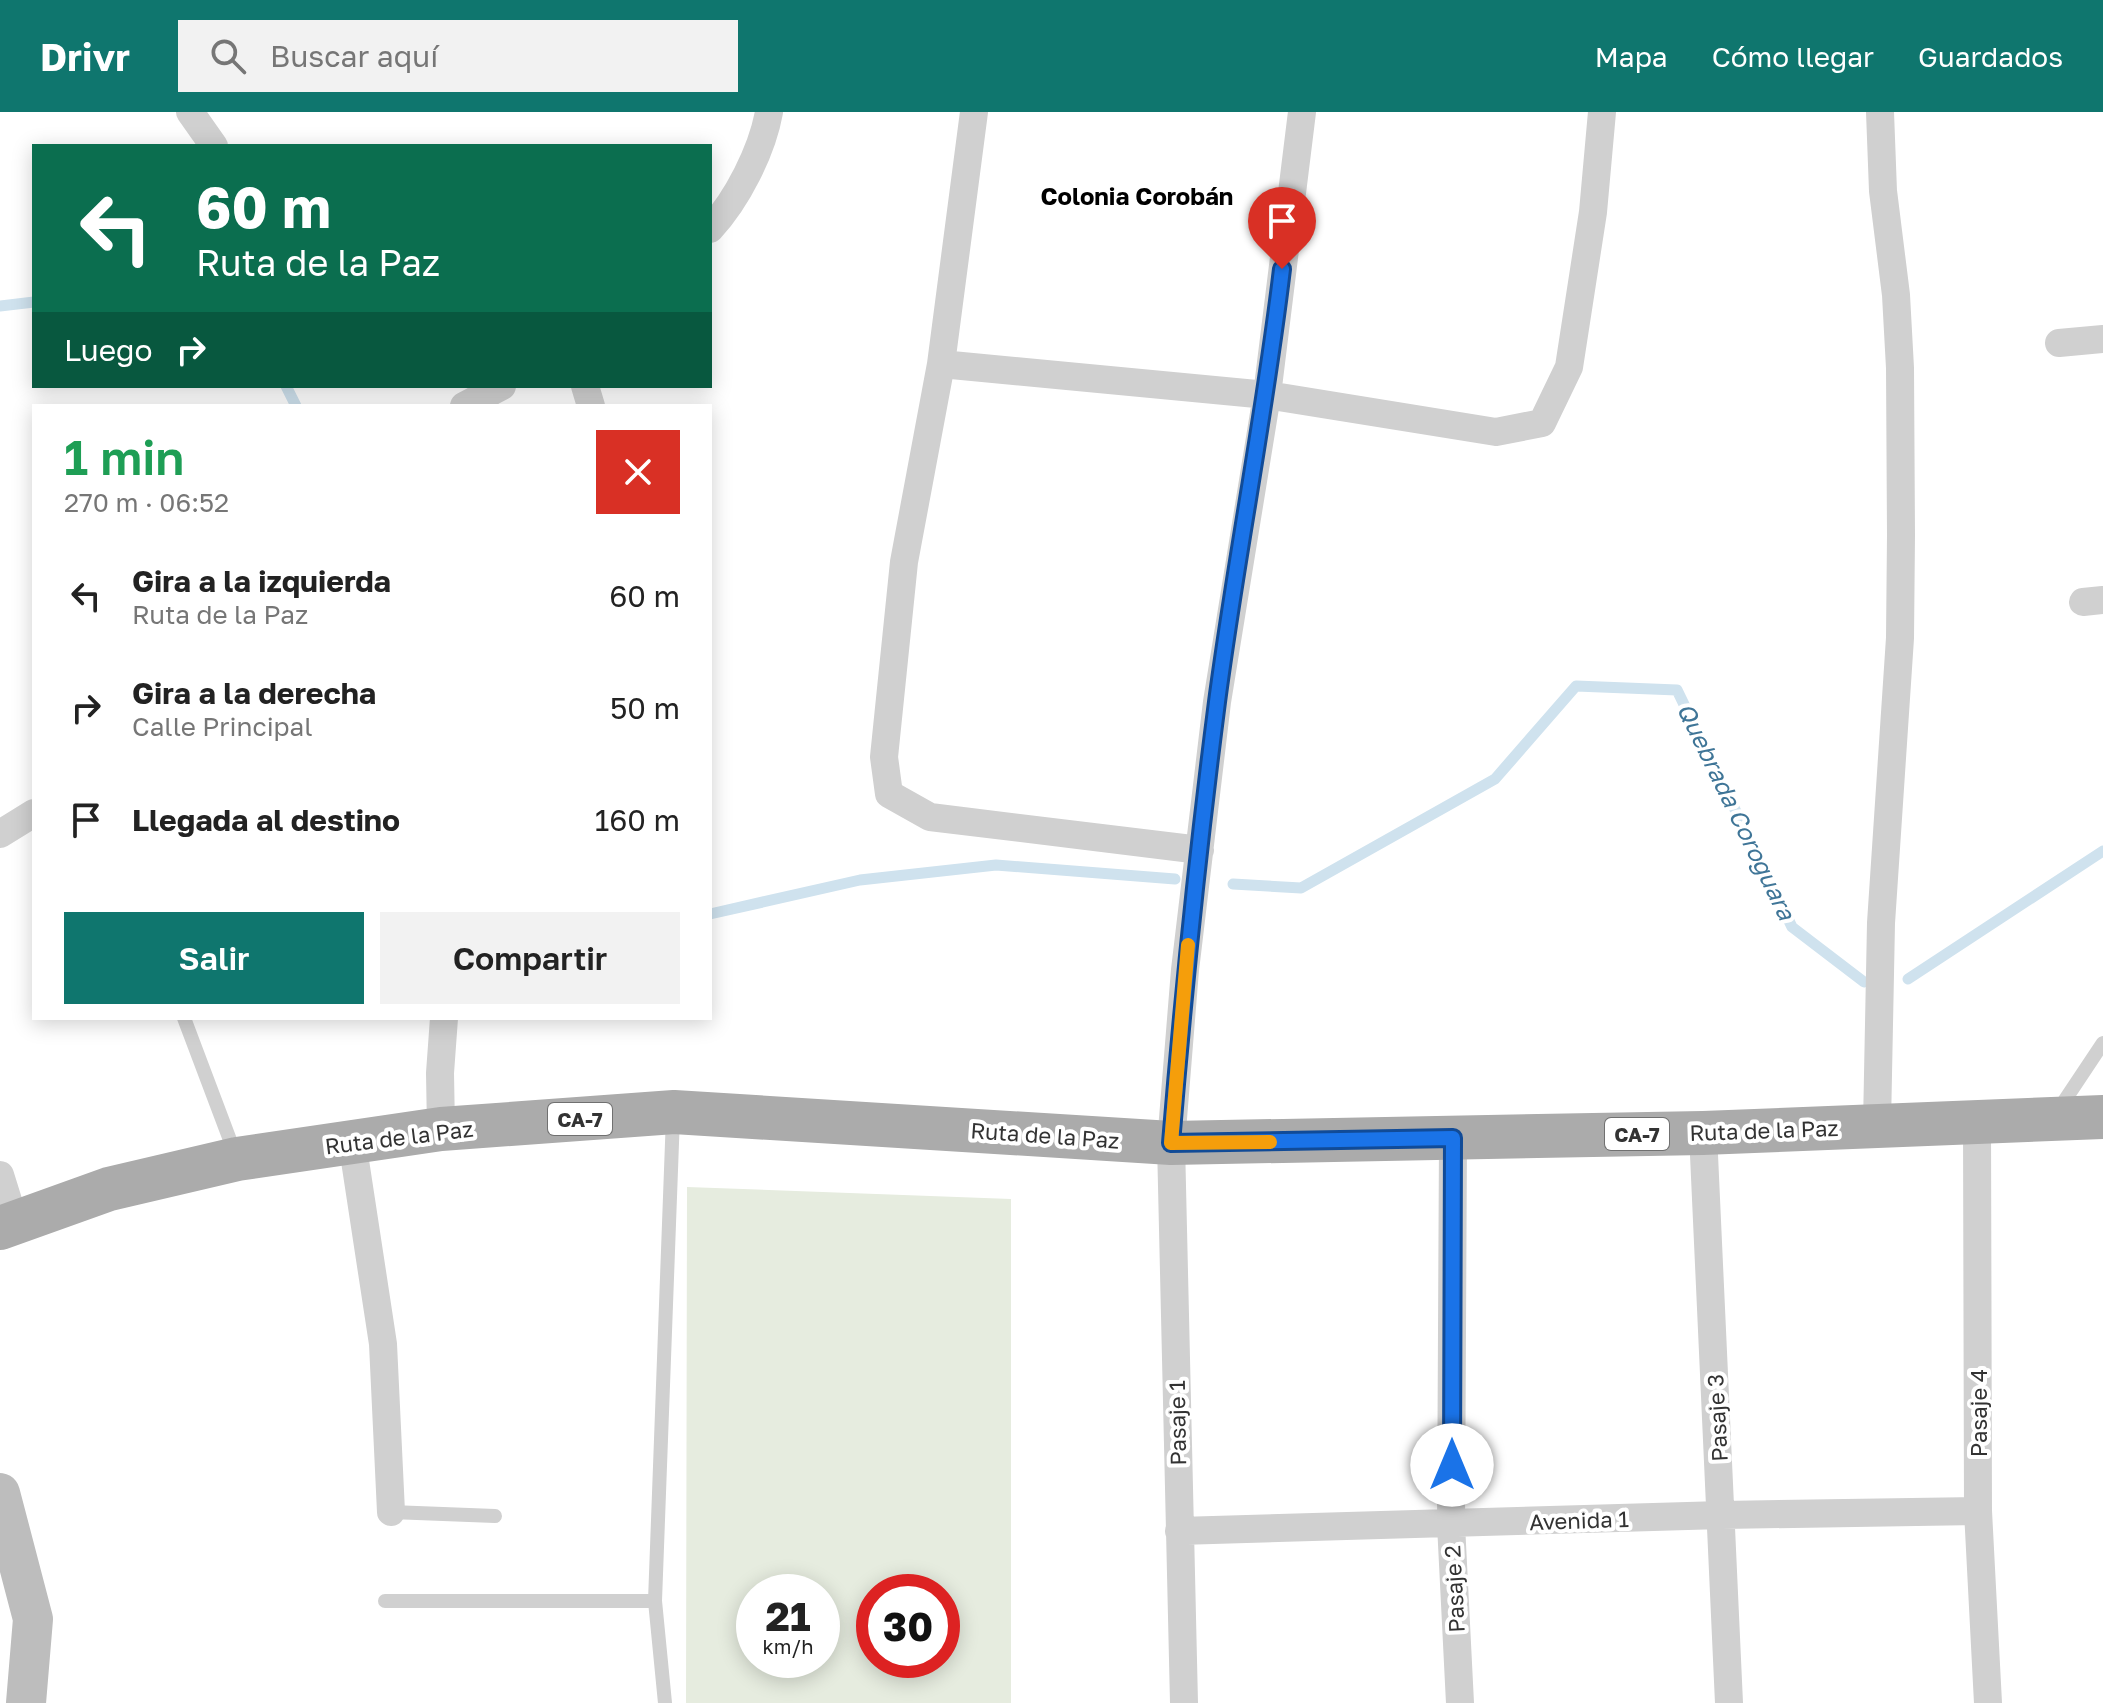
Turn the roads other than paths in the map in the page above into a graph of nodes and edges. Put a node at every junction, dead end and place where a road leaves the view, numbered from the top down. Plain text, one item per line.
1 (190, 112) edge
2 (769, 112) edge
3 (974, 112) edge
4 (1302, 112) edge
5 (1602, 112) edge
6 (1880, 112) edge
7 (213, 144) edge
8 (712, 227) edge
9 (2103, 339) edge
10 (2059, 343) dead end
11 (941, 364) junction
12 (498, 388) edge
13 (1267, 395) junction
14 (468, 404) edge
15 (32, 814) edge
16 (0, 834) edge
17 (1200, 850) junction
18 (185, 1020) edge
19 (444, 1020) edge
20 (2103, 1043) edge
21 (674, 1112) junction
22 (2103, 1117) edge
23 (2052, 1119) junction
24 (1977, 1123) junction
25 (1877, 1125) junction
26 (441, 1129) junction
27 (1703, 1133) junction
28 (1453, 1138) junction
29 (352, 1141) junction
30 (1171, 1143) junction
31 (237, 1159) junction
32 (0, 1175) edge
33 (7, 1224) edge
34 (2, 1508) edge
35 (1978, 1511) junction
36 (391, 1512) joint
37 (1722, 1515) junction
38 (495, 1516) dead end
39 (1451, 1524) junction
40 (1179, 1531) junction
41 (385, 1601) dead end
42 (655, 1601) junction
43 (26, 1703) edge
44 (665, 1703) edge
45 (1184, 1703) edge
46 (1460, 1703) edge
47 (1729, 1703) edge
48 (1988, 1703) edge

1 - 7 street
2 - 8 street
3 - 11 street
4 - 13 street, Pasaje 1
5 - 13 street
6 - 25 street
9 - 10 street
11 - 13 street
11 - 17 street
12 - 14 street
13 - 17 street, Pasaje 1
15 - 16 street
17 - 30 street, Pasaje 1
18 - 31 lane
19 - 26 street
20 - 23 lane
21 - 26 main road, Ruta de la Paz / CA-7
21 - 30 main road, Ruta de la Paz / CA-7
21 - 42 lane
22 - 23 main road, Ruta de la Paz / CA-7
23 - 24 main road, Ruta de la Paz / CA-7
24 - 25 main road, Ruta de la Paz / CA-7
24 - 35 street, Pasaje 4
25 - 27 main road, Ruta de la Paz / CA-7
26 - 29 main road, Ruta de la Paz / CA-7
27 - 28 main road, Ruta de la Paz / CA-7
27 - 37 street, Pasaje 3
28 - 30 main road, Ruta de la Paz / CA-7
28 - 39 street, Pasaje 2
29 - 31 main road, Ruta de la Paz / CA-7
29 - 36 street
30 - 40 street, Pasaje 1
31 - 33 main road, Ruta de la Paz / CA-7
32 - 33 street
34 - 43 street
35 - 37 street, Avenida 1
35 - 48 street, Pasaje 4
36 - 38 lane
37 - 39 street, Avenida 1
37 - 47 street, Pasaje 3
39 - 40 street, Avenida 1
39 - 46 street, Pasaje 2
40 - 45 street, Pasaje 1
41 - 42 lane
42 - 44 lane

